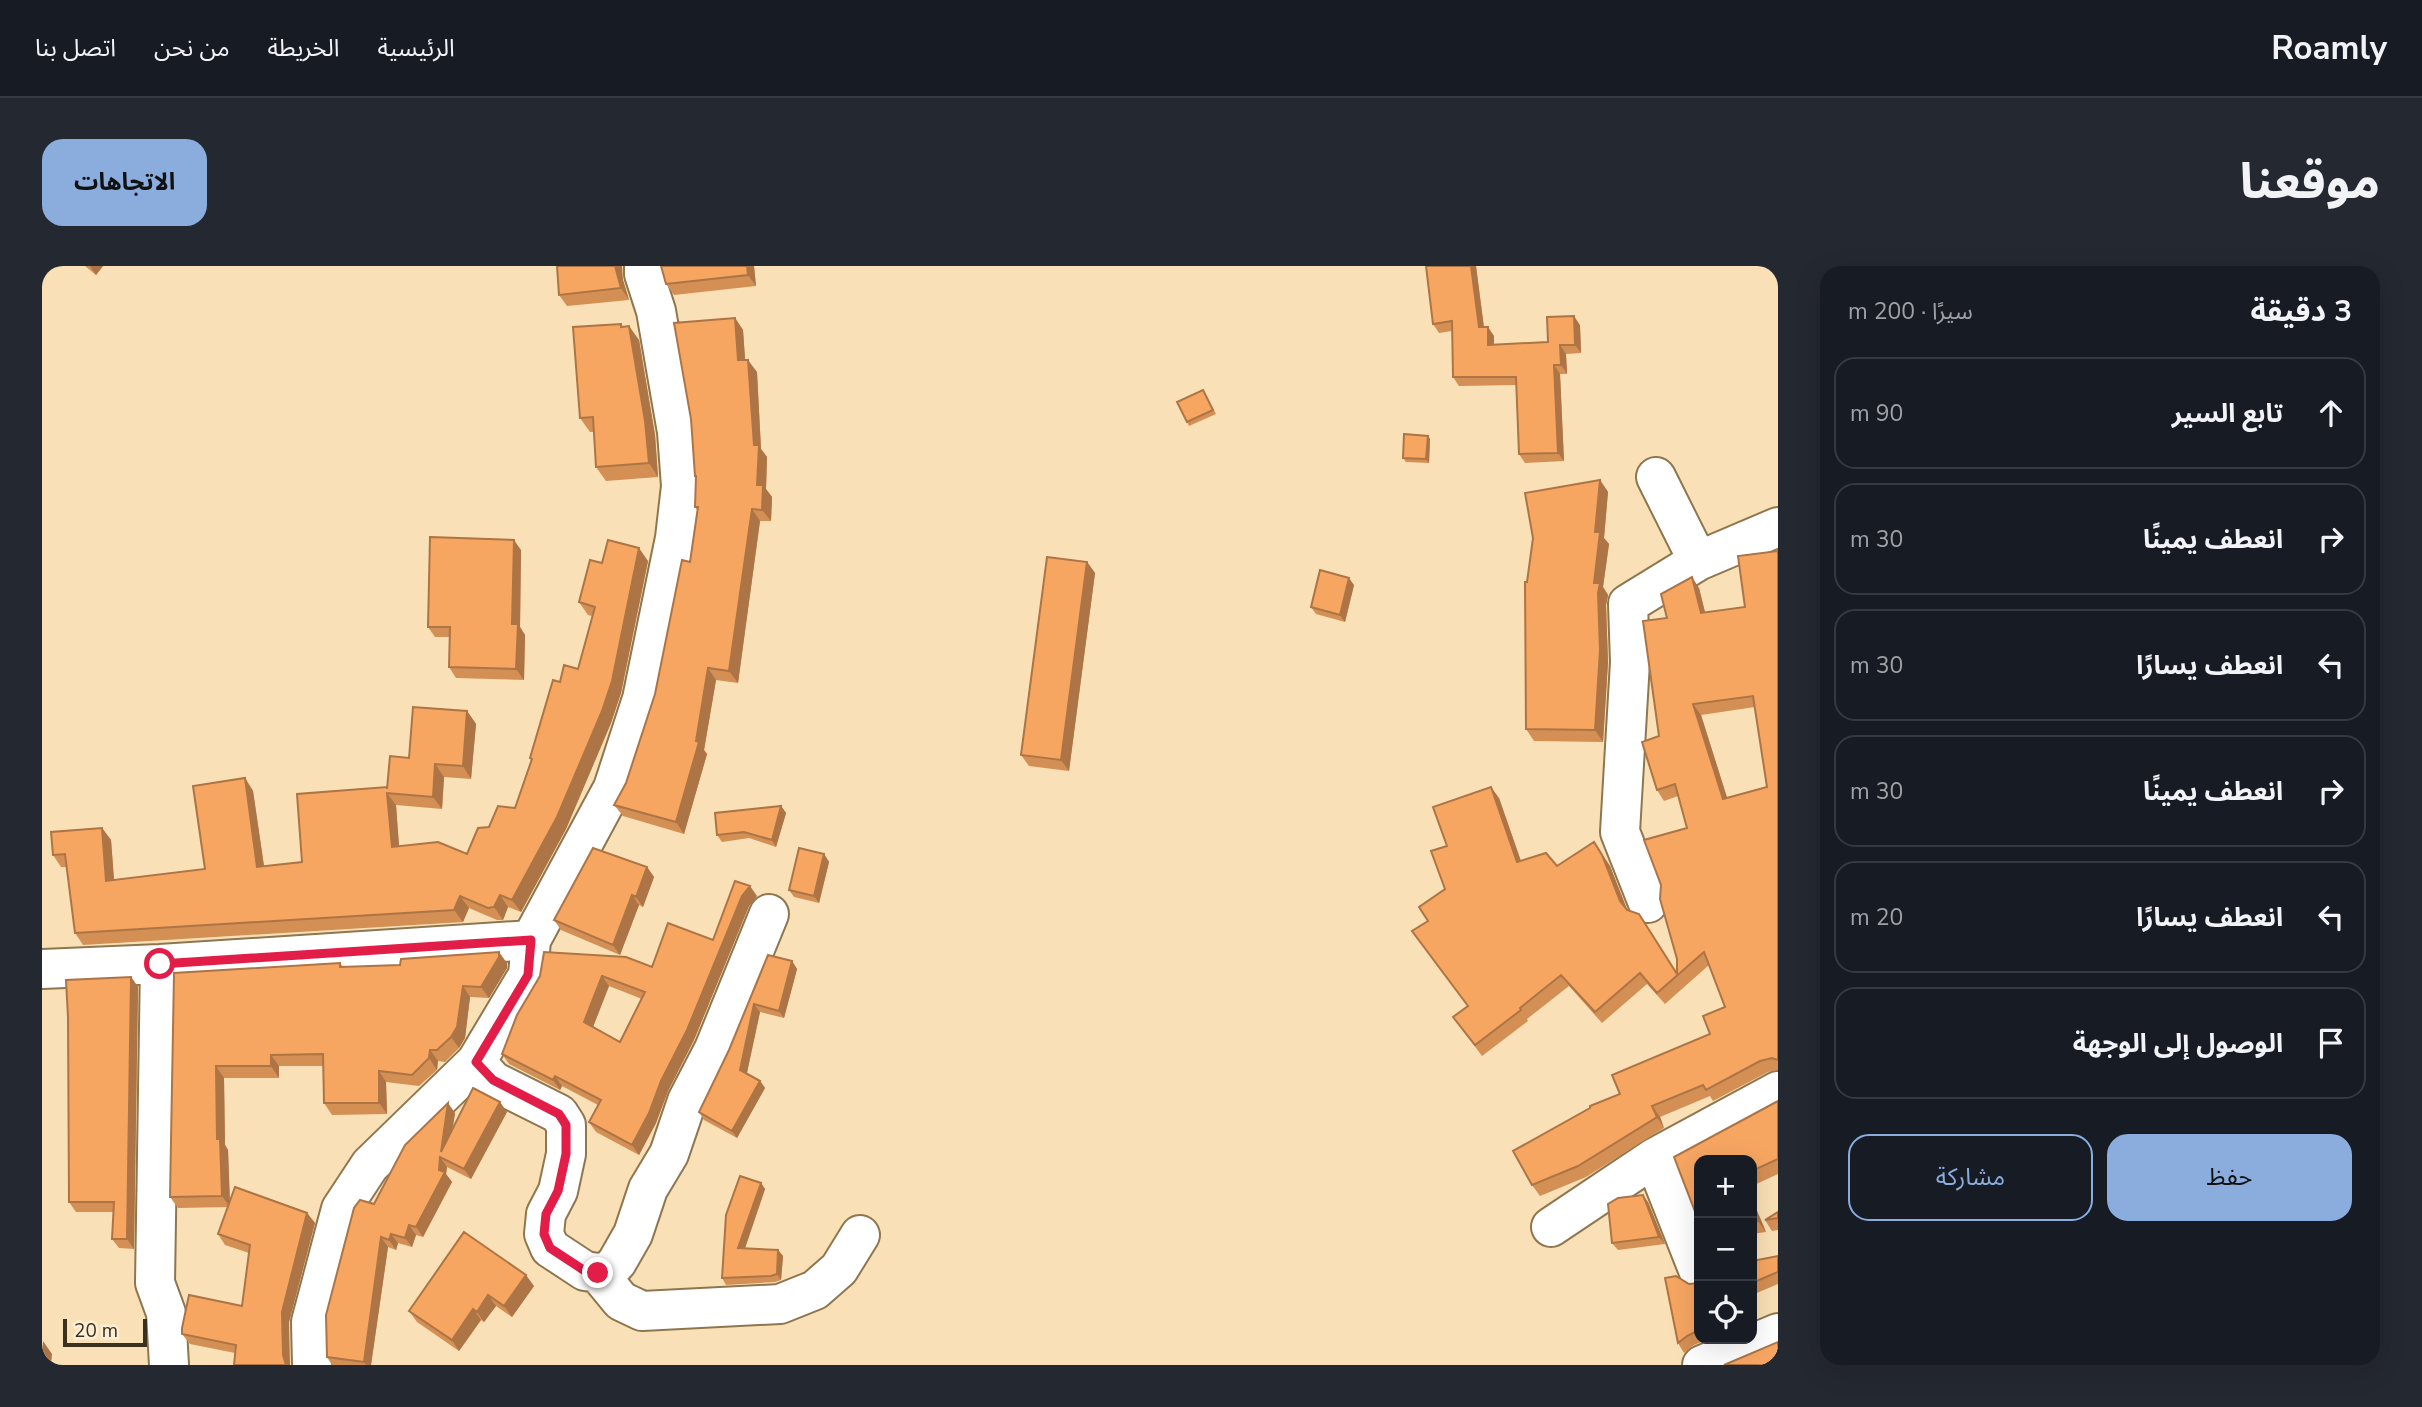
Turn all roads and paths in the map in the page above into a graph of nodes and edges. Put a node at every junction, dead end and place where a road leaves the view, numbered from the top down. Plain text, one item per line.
1 (644, 266) edge
2 (1656, 477) dead end
3 (1778, 527) edge
4 (1698, 561) junction
5 (1648, 902) dead end
6 (769, 914) dead end
7 (531, 940) junction
8 (160, 964) junction
9 (42, 969) edge
10 (476, 1062) junction
11 (1778, 1091) edge
12 (1654, 1158) junction
13 (1551, 1227) dead end
14 (860, 1235) dead end
15 (1694, 1259) edge
16 (598, 1273) junction
17 (1778, 1333) edge
18 (1724, 1355) edge
19 (169, 1365) edge
20 (312, 1365) edge

1 - 7 street
2 - 4 street
3 - 4 street
4 - 5 street
6 - 16 street
7 - 8 street
7 - 10 street
8 - 9 street
8 - 19 street
10 - 16 street
10 - 20 street
11 - 12 street
12 - 13 street
12 - 15 street
14 - 16 street
17 - 18 street

